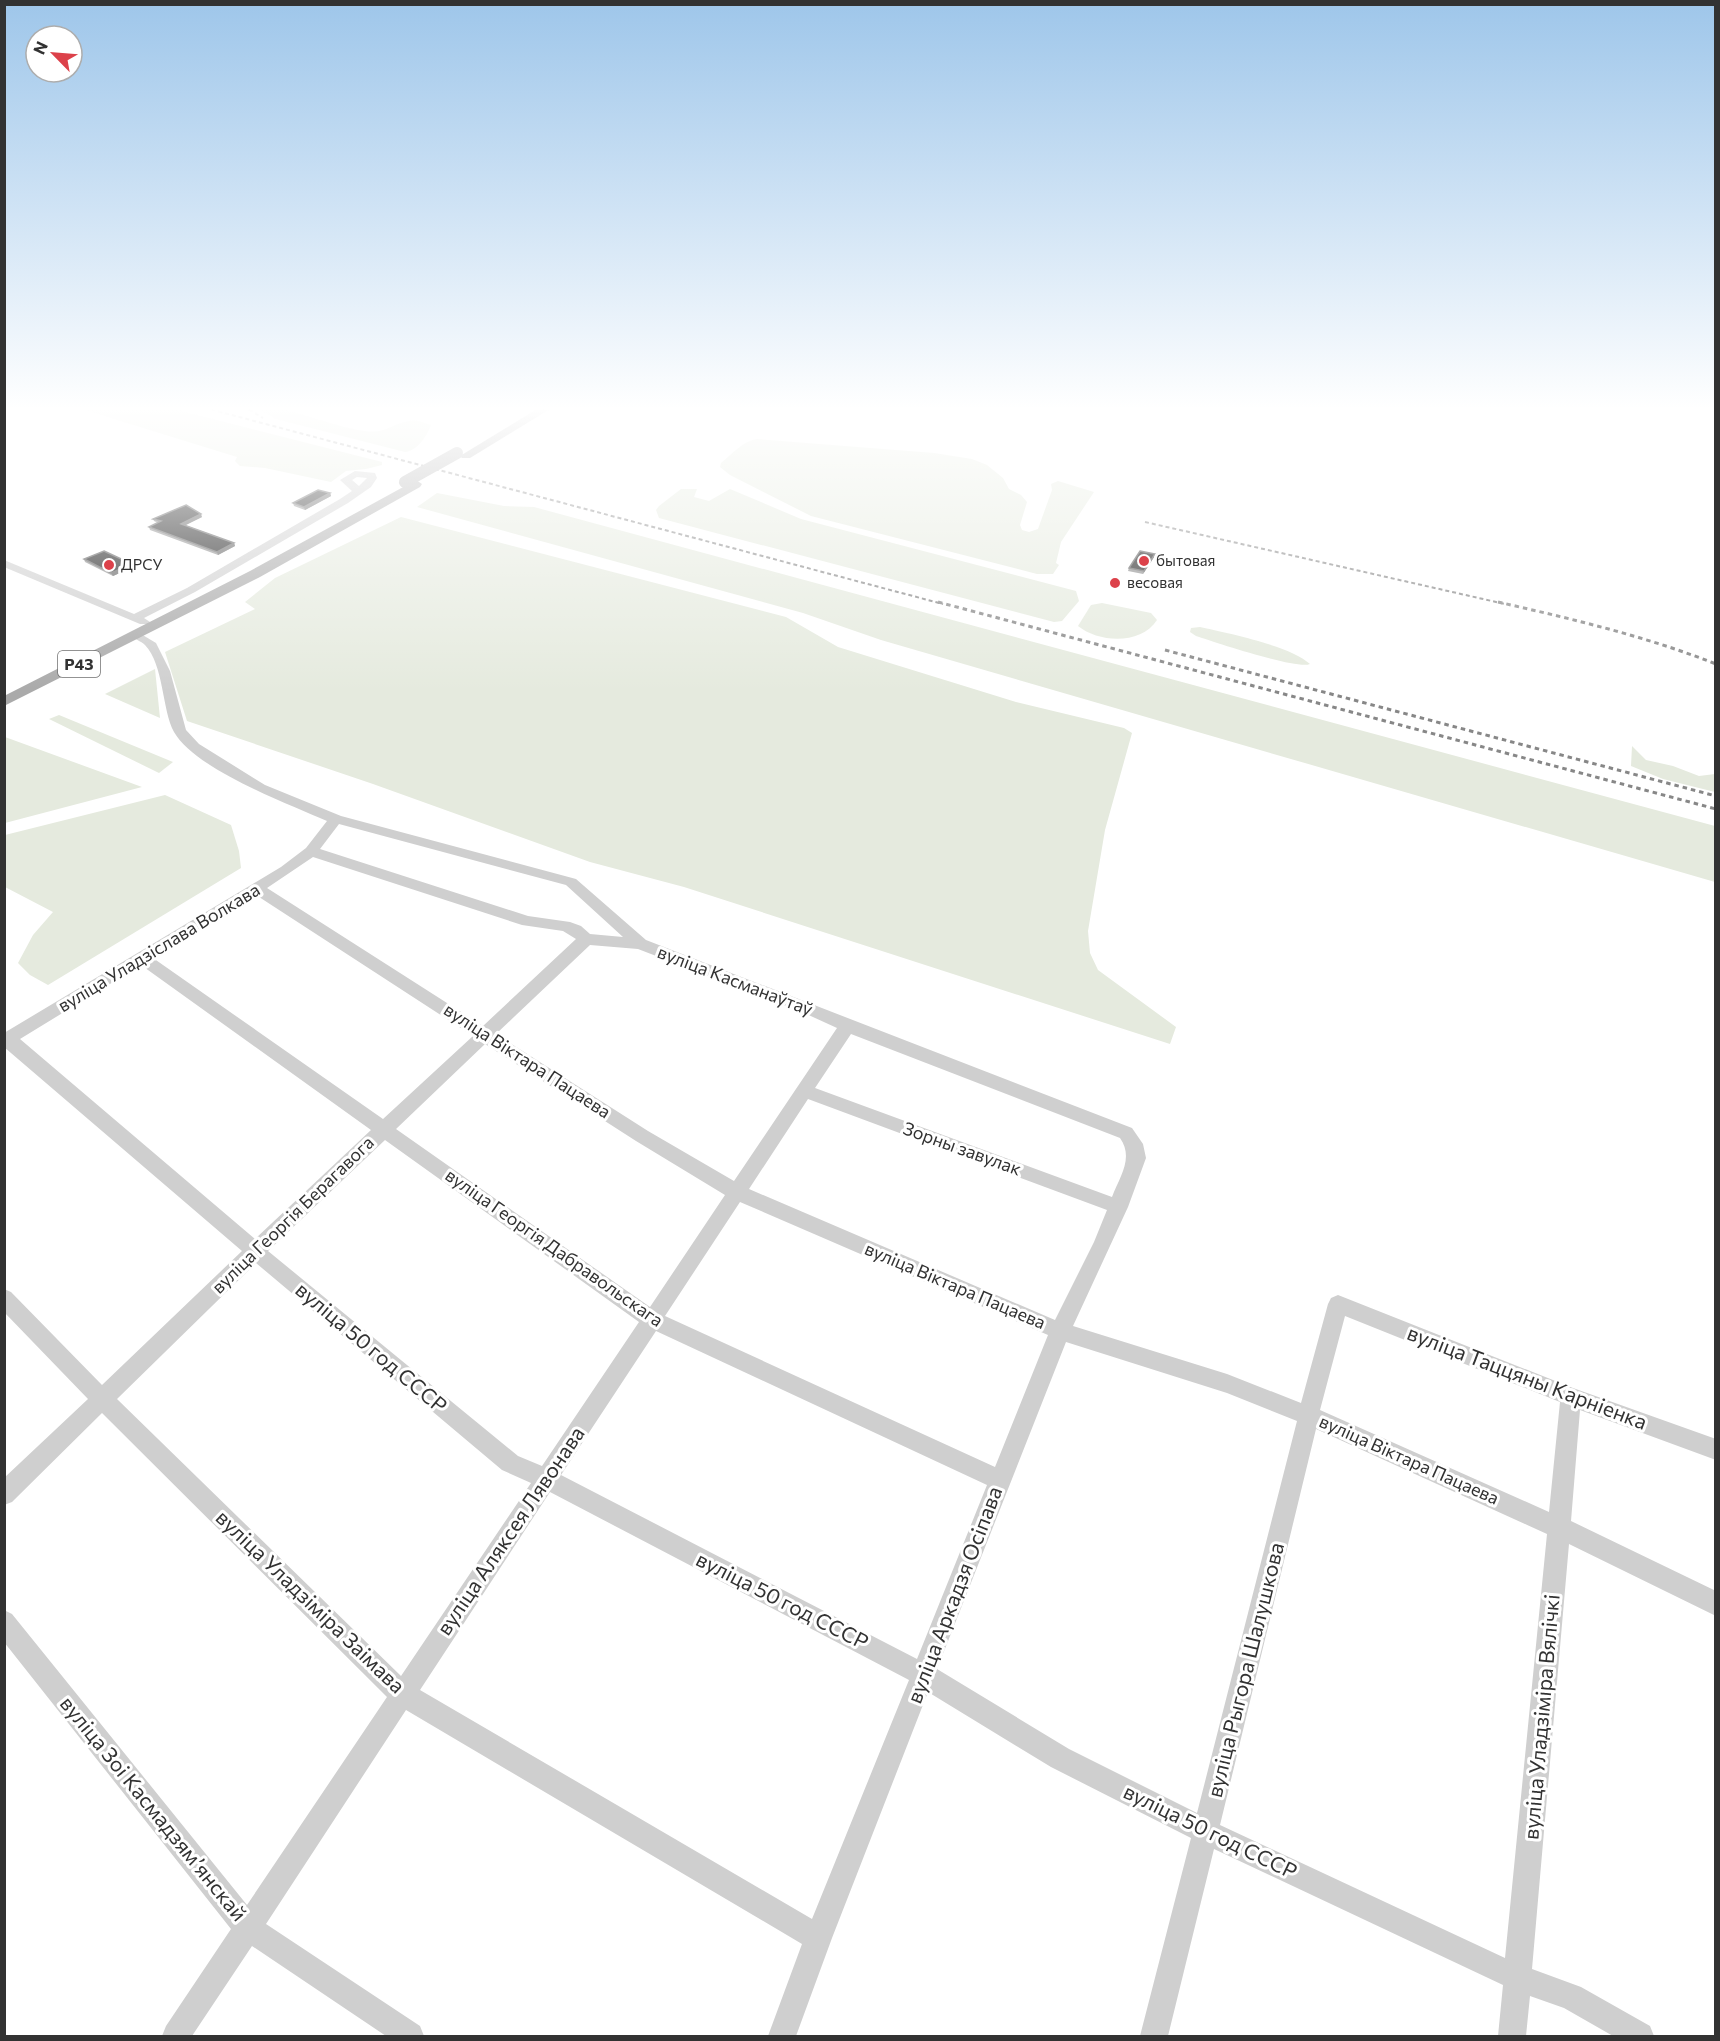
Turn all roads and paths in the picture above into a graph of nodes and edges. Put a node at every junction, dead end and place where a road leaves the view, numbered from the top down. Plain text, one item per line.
1 (342, 501) edge
2 (380, 501) edge
3 (4, 563) edge
4 (135, 618) junction
5 (153, 626) junction
6 (136, 635) junction
7 (4, 702) edge
8 (336, 819) junction
9 (311, 851) junction
10 (257, 889) junction
11 (586, 939) junction
12 (640, 944) junction
13 (142, 958) junction
14 (847, 1026) junction
15 (486, 1034) junction
16 (6, 1040) edge
17 (805, 1091) junction
18 (383, 1129) junction
19 (1137, 1158) joint
20 (738, 1193) junction
21 (1119, 1207) junction
22 (255, 1251) junction
23 (4, 1298) edge
24 (1338, 1304) joint
25 (651, 1319) junction
26 (1060, 1332) junction
27 (1571, 1396) junction
28 (102, 1399) junction
29 (1308, 1415) junction
30 (1716, 1450) edge
31 (546, 1479) junction
32 (1000, 1480) junction
33 (4, 1494) edge
34 (1560, 1528) junction
35 (1707, 1599) edge
36 (4, 1622) edge
37 (924, 1675) junction
38 (402, 1694) junction
39 (1207, 1832) junction
40 (248, 1928) junction
41 (818, 1938) junction
42 (1518, 1978) junction
43 (176, 2037) edge
44 (410, 2037) edge
45 (782, 2037) edge
46 (1154, 2037) edge
47 (1512, 2037) edge
48 (1640, 2037) edge

1 - 4 street
2 - 5 main road, Р43
3 - 4 street
4 - 5 street
5 - 6 main road, Р43
6 - 7 main road, Р43
6 - 8 street
8 - 9 street, вуліца Уладзіслава Волкава
8 - 12 street
9 - 10 street, вуліца Уладзіслава Волкава
9 - 11 street, вуліца Касманаўтаў
10 - 13 street, вуліца Уладзіслава Волкава
10 - 15 street, вуліца Віктара Пацаева
11 - 12 street, вуліца Касманаўтаў
11 - 15 street, вуліца Георгія Берагавога
12 - 14 street, вуліца Касманаўтаў
13 - 16 street, вуліца Уладзіслава Волкава
13 - 18 street, вуліца Георгія Дабравольскага
14 - 17 street, вуліца Аляксея Лявонава
14 - 19 street, вуліца Касманаўтаў
15 - 18 street, вуліца Георгія Берагавога
15 - 20 street, вуліца Віктара Пацаева
16 - 22 street, вуліца 50 год СССР
17 - 20 street, вуліца Аляксея Лявонава
17 - 21 street, Зорны завулак
18 - 22 street, вуліца Георгія Берагавога
18 - 25 street, вуліца Георгія Дабравольскага
19 - 21 street, вуліца Аркадзя Осіпава
20 - 25 street, вуліца Аляксея Лявонава
20 - 26 street, вуліца Віктара Пацаева
21 - 26 street, вуліца Аркадзя Осіпава
22 - 28 street, вуліца Георгія Берагавога
22 - 31 street, вуліца 50 год СССР
23 - 28 street, вуліца Уладзіміра Заімава
24 - 27 street, вуліца Таццяны Карніенка
24 - 29 street, вуліца Рыгора Шалушкова
25 - 31 street, вуліца Аляксея Лявонава
25 - 32 street, вуліца Георгія Дабравольскага
26 - 29 street, вуліца Віктара Пацаева
26 - 32 street, вуліца Аркадзя Осіпава
27 - 30 street, вуліца Таццяны Карніенка
27 - 34 street, вуліца Уладзіміра Вялічкі
28 - 33 street, вуліца Георгія Берагавога
28 - 38 street, вуліца Уладзіміра Заімава
29 - 34 street, вуліца Віктара Пацаева
29 - 39 street, вуліца Рыгора Шалушкова
31 - 37 street, вуліца 50 год СССР
31 - 38 street, вуліца Аляксея Лявонава
32 - 37 street, вуліца Аркадзя Осіпава
34 - 35 street, вуліца Віктара Пацаева
34 - 42 street, вуліца Уладзіміра Вялічкі
36 - 40 street, вуліца Зоі Касмадзямʼянскай
37 - 39 street, вуліца 50 год СССР
37 - 41 street, вуліца Аркадзя Осіпава
38 - 40 street, вуліца Аляксея Лявонава
38 - 41 street, вуліца Уладзіміра Заімава
39 - 42 street, вуліца 50 год СССР
39 - 46 street, вуліца Рыгора Шалушкова
40 - 43 street, вуліца Аляксея Лявонава
40 - 44 street, вуліца Зоі Касмадзямʼянскай
41 - 45 street, вуліца Аркадзя Осіпава
42 - 47 street, вуліца Уладзіміра Вялічкі
42 - 48 street, вуліца 50 год СССР

